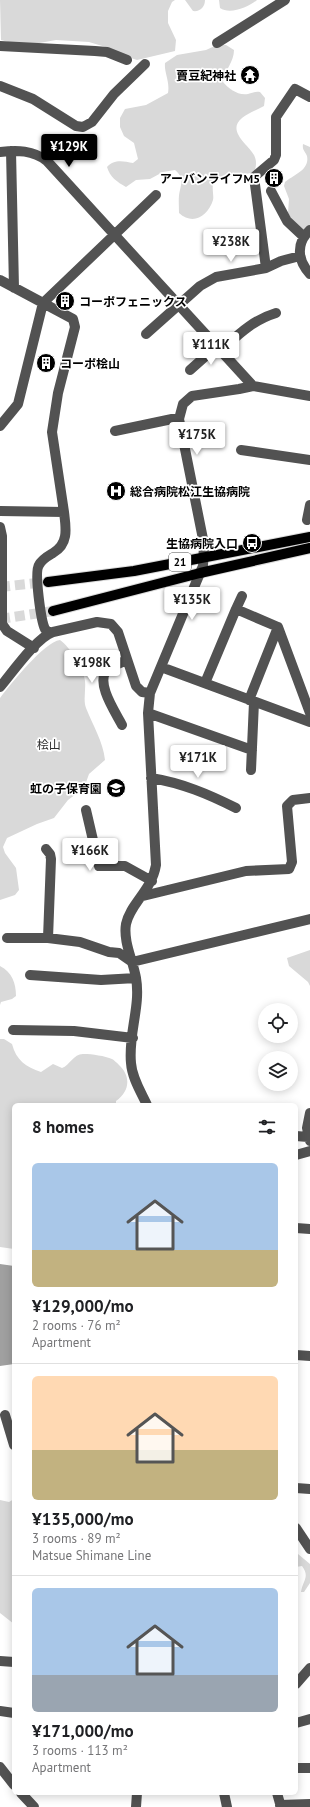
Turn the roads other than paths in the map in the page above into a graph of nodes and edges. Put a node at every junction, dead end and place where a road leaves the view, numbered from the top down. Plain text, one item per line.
1 (285, 0) edge
2 (217, 43) dead end
3 (0, 46) edge
4 (128, 60) dead end
5 (145, 64) dead end
6 (0, 86) edge
7 (310, 98) edge
8 (11, 151) junction
9 (0, 152) edge
10 (271, 191) dead end
11 (156, 195) dead end
12 (307, 233) edge
13 (114, 234) junction
14 (300, 256) junction
15 (266, 268) junction
16 (310, 274) edge
17 (0, 280) edge
18 (14, 288) junction
19 (43, 303) junction
20 (179, 303) junction
21 (276, 313) dead end
22 (146, 334) dead end
23 (219, 348) junction
24 (190, 370) dead end
25 (253, 386) junction
26 (310, 396) edge
27 (179, 419) junction
28 (0, 426) edge
29 (115, 430) dead end
30 (241, 450) dead end
31 (310, 460) edge
32 (310, 504) edge
33 (0, 511) edge
34 (64, 512) junction
35 (307, 520) dead end
36 (0, 527) edge
37 (310, 537) edge
38 (310, 548) edge
39 (204, 558) junction
40 (200, 573) junction
41 (48, 582) tunnel mouth
42 (242, 596) dead end
43 (236, 609) junction
44 (53, 611) tunnel mouth
45 (278, 627) junction
46 (50, 633) junction
47 (34, 648) junction
48 (127, 660) junction
49 (161, 667) junction
50 (205, 683) junction
51 (0, 687) edge
52 (150, 693) junction
53 (252, 701) junction
54 (148, 712) junction
55 (310, 713) edge
56 (310, 722) edge
57 (122, 726) dead end
58 (252, 750) junction
59 (251, 770) dead end
60 (151, 778) junction
61 (310, 798) edge
62 (236, 808) dead end
63 (86, 810) dead end
64 (46, 849) dead end
65 (152, 881) junction
66 (143, 896) junction
67 (310, 920) edge
68 (7, 938) dead end
69 (48, 938) junction
70 (132, 962) junction
71 (30, 975) dead end
72 (136, 978) junction
73 (13, 1030) dead end
74 (133, 1038) junction
75 (146, 1103) edge
76 (310, 1113) edge
77 (298, 1136) edge
78 (309, 1139) edge
79 (310, 1151) edge
80 (298, 1154) edge
81 (298, 1228) edge
82 (310, 1229) edge
83 (298, 1355) edge
84 (310, 1356) edge
85 (6, 1414) edge
86 (12, 1437) edge
87 (298, 1488) edge
88 (310, 1489) edge
89 (298, 1531) edge
90 (310, 1549) edge
91 (0, 1661) edge
92 (12, 1662) edge
93 (310, 1668) edge
94 (298, 1682) edge
95 (0, 1711) edge
96 (12, 1713) edge
97 (310, 1719) edge
98 (298, 1722) edge
99 (0, 1767) edge
100 (298, 1768) edge
101 (310, 1768) edge
102 (12, 1782) edge
103 (23, 1795) edge
104 (137, 1795) edge
105 (224, 1795) edge
106 (278, 1795) edge
107 (310, 1804) edge
108 (281, 1806) edge
109 (34, 1807) edge
110 (136, 1807) edge
111 (227, 1807) edge

1 - 2 street
3 - 4 street
5 - 6 street
7 - 15 street
8 - 9 street
8 - 13 street
8 - 18 street
10 - 12 street
11 - 13 street
12 - 14 street
13 - 19 street
13 - 20 street
14 - 15 street
14 - 16 street
15 - 20 street
17 - 18 street
18 - 19 street
19 - 28 street
19 - 34 street
20 - 22 street
20 - 23 street
21 - 23 street
23 - 24 street
23 - 25 street
25 - 26 street
25 - 27 street
27 - 29 street
27 - 39 street
30 - 31 street
32 - 35 street
33 - 34 street
34 - 46 street
36 - 47 street
37 - 39 main road, 21
38 - 40 main road, 21
39 - 40 street
39 - 41 main road, 21
40 - 44 main road, 21
40 - 49 street
42 - 43 street
43 - 45 street
43 - 50 street
45 - 53 street
45 - 55 street
46 - 47 street
46 - 48 street
47 - 51 street
48 - 52 street
48 - 57 street
49 - 50 street
49 - 52 street
50 - 53 street
52 - 54 street
53 - 56 street
53 - 58 street
54 - 58 street
54 - 60 street
58 - 59 street
60 - 62 street
60 - 65 street
61 - 66 street
63 - 65 street
64 - 69 street
65 - 66 street
66 - 70 street
67 - 70 street
68 - 69 street
69 - 70 street
70 - 72 street
71 - 72 street
72 - 74 street
73 - 74 street
74 - 75 street
76 - 78 street
77 - 78 street
79 - 80 street
81 - 82 street
83 - 84 street
85 - 86 street
87 - 88 street
89 - 90 street
91 - 92 street
93 - 94 street
95 - 96 street
97 - 98 street
99 - 102 street
100 - 101 street
103 - 109 street
104 - 110 street
105 - 111 street
106 - 108 street
107 - 108 street

